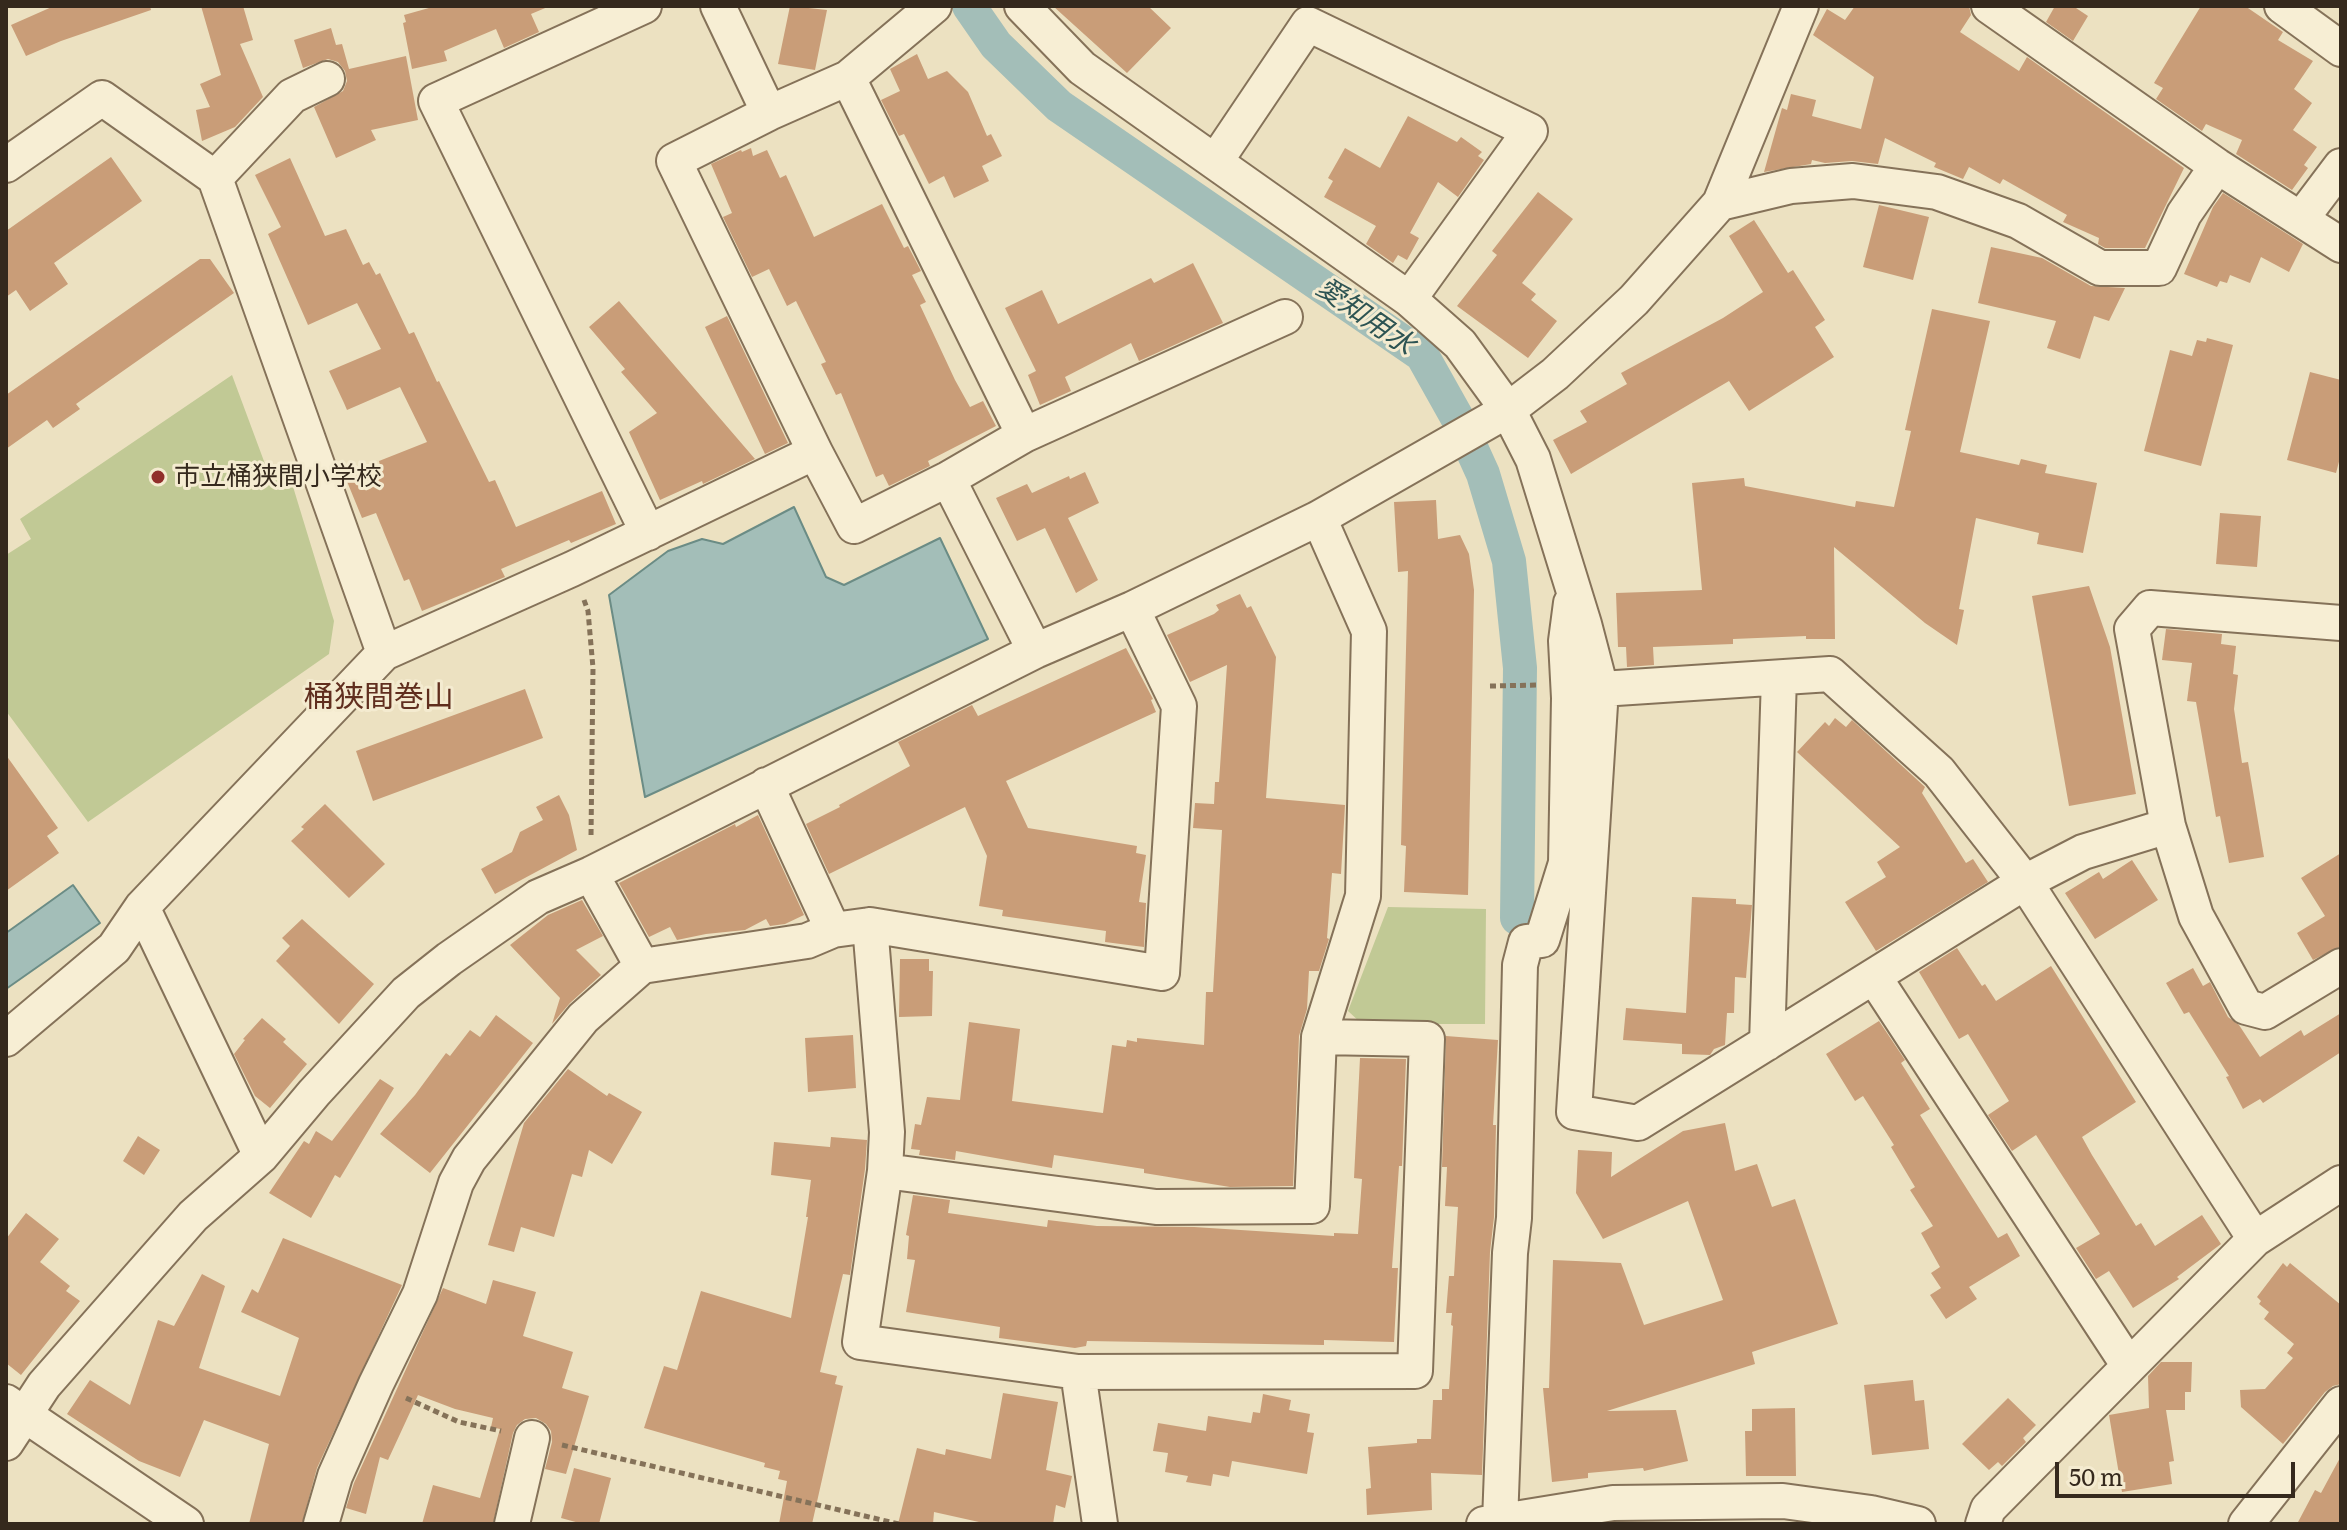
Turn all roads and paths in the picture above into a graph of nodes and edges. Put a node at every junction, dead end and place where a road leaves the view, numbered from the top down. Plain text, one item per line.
1 (644, 6) edge
2 (718, 6) edge
3 (1022, 6) edge
4 (1801, 6) edge
5 (1989, 6) edge
6 (2282, 6) edge
7 (932, 8) edge
8 (2341, 49) edge
9 (848, 78) junction
10 (327, 79) dead end
11 (769, 113) junction
12 (1215, 162) junction
13 (6, 165) edge
14 (2217, 166) junction
15 (2341, 166) edge
16 (215, 178) junction
17 (1720, 203) junction
18 (2301, 219) junction
19 (2341, 245) edge
20 (1409, 299) junction
21 (1285, 317) dead end
22 (1500, 414) junction
23 (1024, 435) junction
24 (815, 452) junction
25 (948, 479) junction
26 (1319, 518) junction
27 (648, 533) junction
28 (572, 569) junction
29 (1132, 609) junction
30 (2341, 623) edge
31 (1035, 651) junction
32 (384, 653) junction
33 (1779, 678) junction
34 (1490, 686) dead end
35 (1584, 687) junction
36 (766, 785) junction
37 (2168, 826) junction
38 (596, 871) junction
39 (2025, 882) junction
40 (142, 907) junction
41 (870, 925) junction
42 (833, 930) junction
43 (642, 966) junction
44 (2341, 966) edge
45 (1874, 977) junction
46 (1319, 1037) junction
47 (6, 1039) edge
48 (1767, 1043) junction
49 (261, 1156) junction
50 (885, 1171) junction
51 (2341, 1183) edge
52 (2255, 1239) junction
53 (2129, 1366) junction
54 (1078, 1372) junction
55 (376, 1384) junction
56 (2341, 1404) edge
57 (15, 1408) edge
58 (532, 1438) junction
59 (6, 1443) edge
60 (2258, 1520) edge
61 (1492, 1523) edge
62 (186, 1524) edge
63 (321, 1524) edge
64 (512, 1524) edge
65 (899, 1524) edge
66 (1100, 1524) edge
67 (1918, 1524) edge
68 (1983, 1524) edge

1 - 27 street
2 - 11 street
3 - 12 street
4 - 17 street
5 - 14 street
6 - 8 street
7 - 9 street
9 - 11 street
9 - 23 street
10 - 16 street
11 - 24 street
12 - 20 street
12 - 20 street
13 - 16 street
14 - 17 street
14 - 18 street
15 - 18 street
16 - 32 street
17 - 22 street
18 - 19 street
20 - 22 street
21 - 23 street
22 - 26 street
22 - 35 street
23 - 25 street
24 - 25 street
24 - 27 street
25 - 31 street
26 - 29 street
26 - 46 street
27 - 28 street
28 - 32 street
28 - 38 path
29 - 31 street
29 - 41 street
30 - 37 street
31 - 36 street
32 - 40 street
33 - 35 street
33 - 39 street
33 - 48 street
34 - 35 path
35 - 48 street
35 - 61 street
36 - 38 street
36 - 42 street
37 - 39 street
37 - 44 street
38 - 43 street
38 - 49 street
39 - 45 street
39 - 52 street
40 - 47 street
40 - 49 street
41 - 42 street
41 - 50 street
42 - 43 street
43 - 55 street
45 - 48 street
45 - 53 street
46 - 50 street
46 - 54 street
49 - 57 street
50 - 54 street
51 - 52 street
52 - 53 street
53 - 68 street
54 - 66 street
55 - 58 path
55 - 63 street
56 - 60 street
57 - 59 street
57 - 62 street
58 - 64 street
58 - 65 path
61 - 67 street

